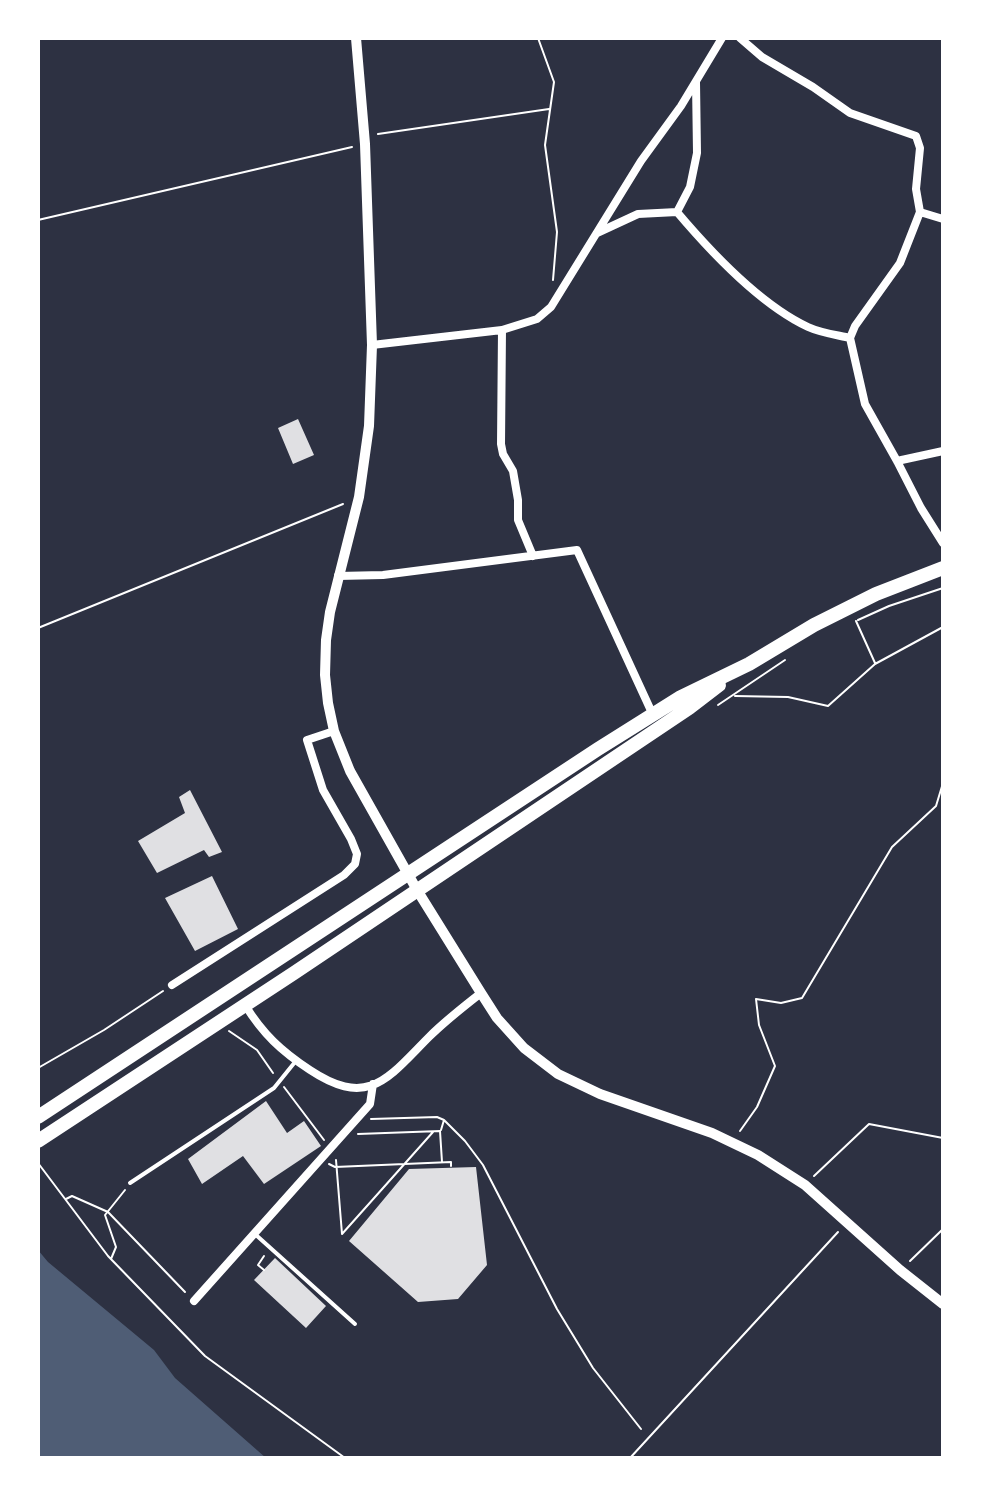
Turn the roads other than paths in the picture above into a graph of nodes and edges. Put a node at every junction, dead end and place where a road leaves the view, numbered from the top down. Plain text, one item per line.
1 (356, 38) edge
2 (740, 38) edge
3 (718, 40) edge
4 (696, 81) junction
5 (677, 212) junction
6 (920, 212) junction
7 (943, 219) edge
8 (597, 234) junction
9 (502, 330) junction
10 (850, 338) junction
11 (372, 345) junction
12 (943, 451) edge
13 (897, 461) junction
14 (943, 543) edge
15 (533, 556) junction
16 (943, 568) edge
17 (338, 576) junction
18 (749, 664) junction
19 (653, 715) junction
20 (334, 731) junction
21 (408, 873) junction
22 (417, 890) junction
23 (172, 985) road end
24 (481, 993) junction
25 (245, 1005) junction
26 (296, 1061) junction
27 (373, 1084) junction
28 (38, 1117) edge
29 (38, 1141) edge
30 (130, 1183) road end
31 (254, 1233) junction
32 (194, 1301) road end
33 (943, 1304) edge
34 (355, 1324) dead end

1 - 11 street
2 - 6 street
3 - 4 street
4 - 5 street
4 - 8 street
5 - 8 street
5 - 10 street
6 - 7 street
6 - 10 street
8 - 9 street
9 - 11 street
9 - 15 street
10 - 13 street
11 - 17 street
12 - 13 street
13 - 14 street
15 - 17 street
15 - 19 street
16 - 18 main road
17 - 20 street
18 - 19 main road
18 - 22 main road
19 - 21 main road
20 - 21 street
20 - 23 street
21 - 22 street
21 - 28 main road
22 - 24 street
22 - 25 main road
24 - 27 street
24 - 33 street
25 - 26 street
25 - 29 main road
26 - 27 street
26 - 30 lane
27 - 31 street
31 - 32 street
31 - 34 lane

